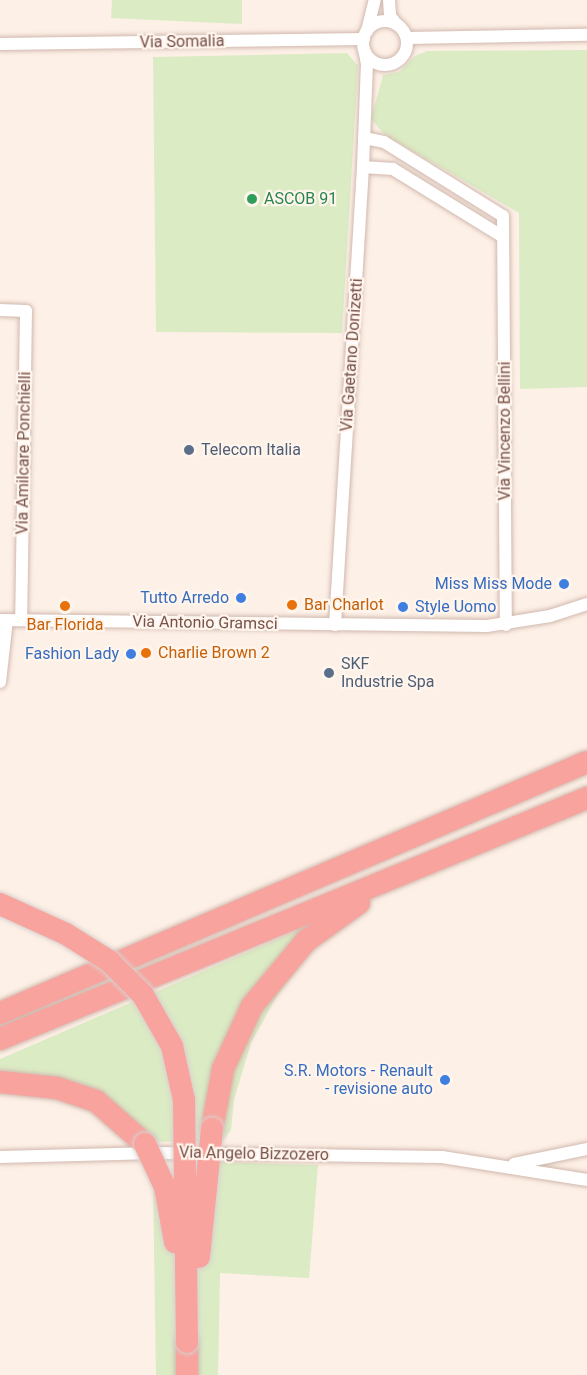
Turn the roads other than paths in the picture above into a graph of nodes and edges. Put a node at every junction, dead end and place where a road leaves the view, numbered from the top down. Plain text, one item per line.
1 (375, 0) edge
2 (389, 0) edge
3 (397, 25) junction
4 (587, 35) edge
5 (407, 38) junction
6 (365, 40) junction
7 (0, 44) edge
8 (389, 65) junction
9 (366, 86) junction
10 (364, 138) junction
11 (363, 167) junction
12 (503, 237) junction
13 (0, 310) edge
14 (587, 604) edge
15 (4, 620) edge
16 (21, 620) junction
17 (335, 625) junction
18 (506, 625) junction
19 (0, 682) edge
20 (587, 762) edge
21 (587, 798) edge
22 (492, 803) junction
23 (397, 877) junction
24 (0, 904) edge
25 (0, 999) edge
26 (0, 1013) edge
27 (0, 1039) edge
28 (0, 1082) edge
29 (587, 1149) edge
30 (0, 1157) edge
31 (507, 1165) junction
32 (587, 1180) edge
33 (187, 1342) junction
34 (187, 1375) edge

1 - 6 street, Via Gaetano Donizetti
2 - 3 street
3 - 5 street
3 - 6 street
4 - 5 street
5 - 8 street
6 - 7 street, Via Somalia
6 - 8 street
6 - 9 street, Via Gaetano Donizetti
8 - 9 street
9 - 10 street, Via Gaetano Donizetti
10 - 11 street, Via Gaetano Donizetti
10 - 12 street, Via Vincenzo Bellini
11 - 12 street
11 - 17 street, Via Gaetano Donizetti
12 - 18 street, Via Vincenzo Bellini
13 - 16 street, Via Amilcare Ponchielli
14 - 18 street, Via Antonio Gramsci
15 - 16 street, Via Antonio Gramsci
15 - 19 street
16 - 17 street, Via Antonio Gramsci
17 - 18 street, Via Antonio Gramsci
20 - 22 highway
21 - 23 highway
22 - 25 highway
22 - 26 highway
23 - 27 highway
23 - 33 highway, bridge
24 - 33 highway, bridge
28 - 33 highway, bridge
29 - 31 street, Via Angelo Bizzozero
30 - 31 street, Via Angelo Bizzozero
31 - 32 street, Via Angelo Bizzozero
33 - 34 highway

